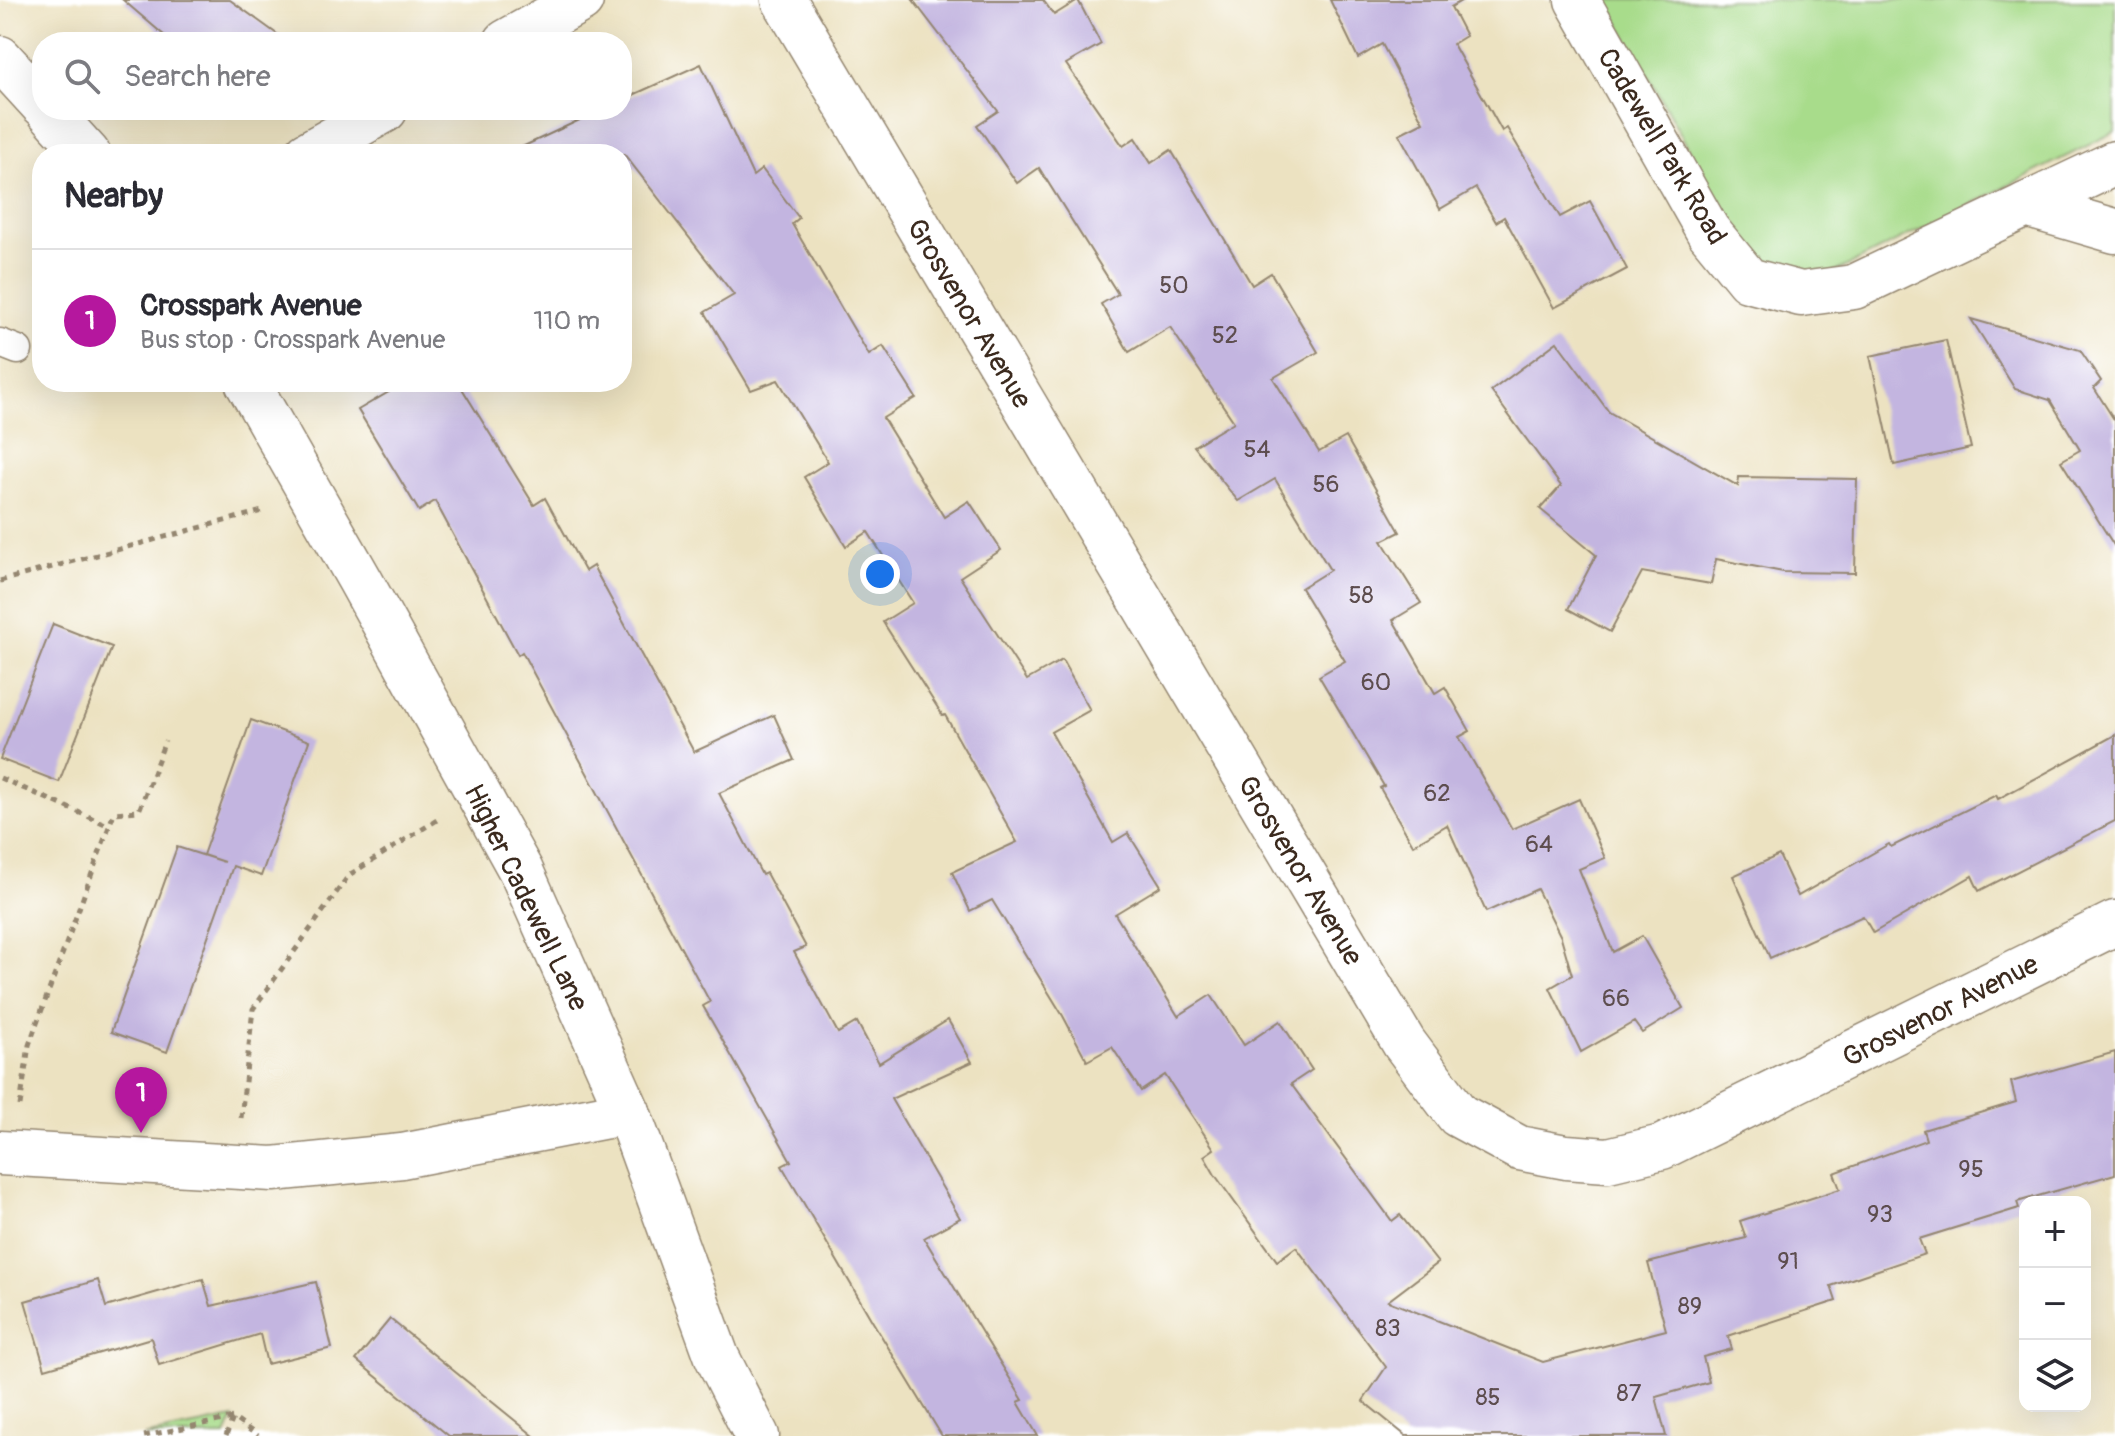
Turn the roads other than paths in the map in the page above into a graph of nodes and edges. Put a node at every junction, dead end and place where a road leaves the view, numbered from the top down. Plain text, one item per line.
1 (581, 0) edge
2 (784, 0) edge
3 (1577, 0) edge
4 (524, 32) edge
5 (0, 58) edge
6 (32, 93) edge
7 (57, 120) edge
8 (367, 120) edge
9 (79, 144) edge
10 (325, 144) edge
11 (2115, 163) edge
12 (2026, 205) junction
13 (2115, 231) edge
14 (253, 392) edge
15 (2115, 923) edge
16 (628, 1112) junction
17 (7, 1154) edge
18 (757, 1436) edge

1 - 4 street
2 - 15 street, Grosvenor Avenue
3 - 12 street, Cadewell Park Road
5 - 6 street
7 - 9 street
8 - 10 street
11 - 12 street, Cadewell Park Road
12 - 13 street
14 - 16 street, Higher Cadewell Lane
16 - 17 street
16 - 18 street, Higher Cadewell Lane

